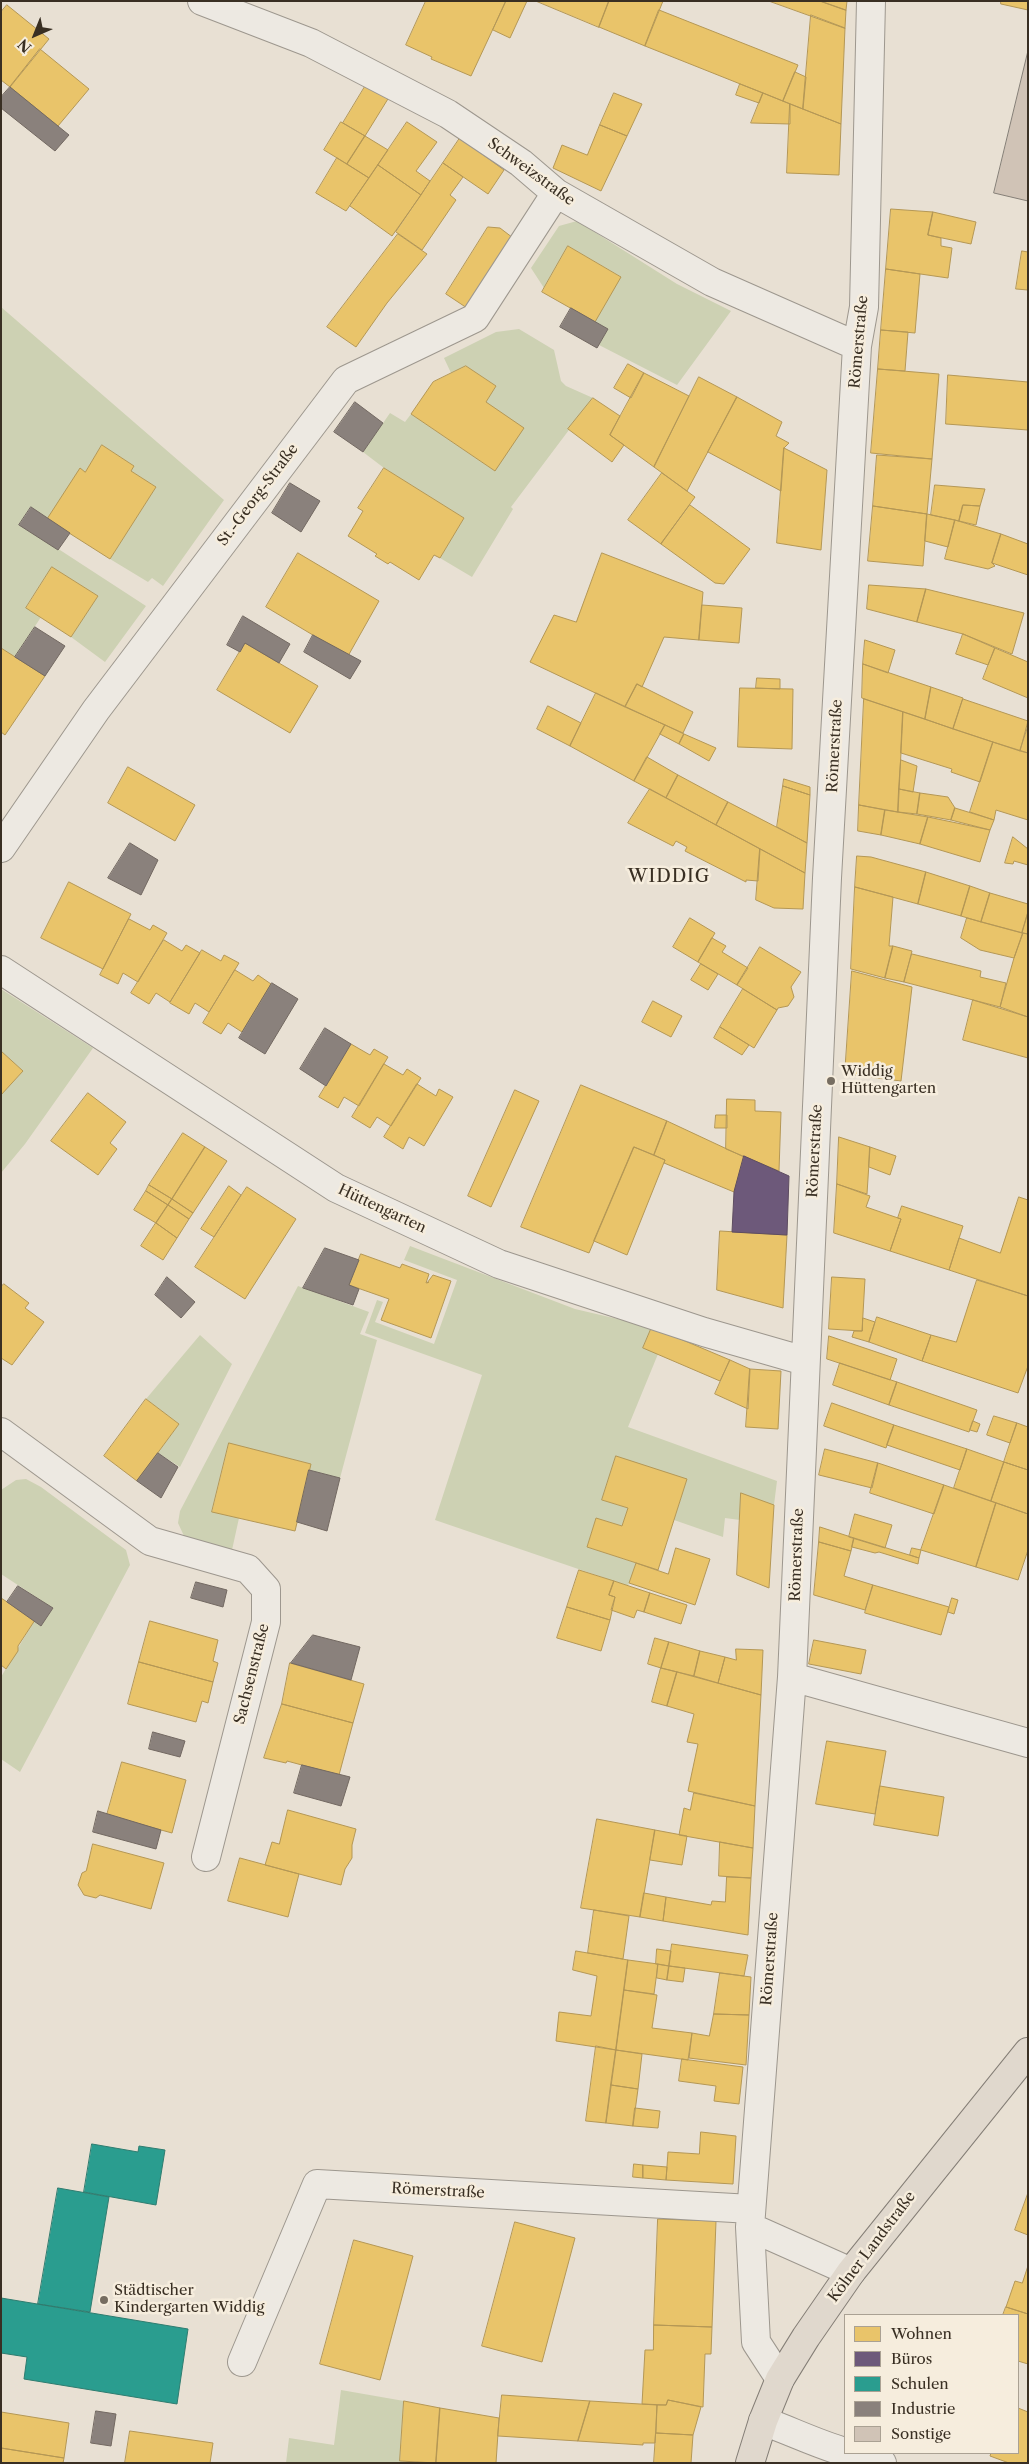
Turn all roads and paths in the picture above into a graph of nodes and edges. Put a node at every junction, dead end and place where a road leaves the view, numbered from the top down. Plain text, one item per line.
1 (202, 1) edge
2 (871, 1) edge
3 (556, 193) junction
4 (858, 346) junction
5 (1, 848) edge
6 (1, 970) edge
7 (805, 1362) junction
8 (5, 1445) edge
9 (792, 1677) junction
10 (1028, 1743) edge
11 (206, 1857) dead end
12 (1028, 2052) edge
13 (751, 2218) junction
14 (851, 2272) junction
15 (242, 2362) dead end
16 (780, 2379) junction
17 (763, 2422) junction
18 (844, 2451) edge
19 (853, 2454) edge
20 (750, 2463) edge
21 (882, 2463) edge

1 - 3 street, Schweizstraße
2 - 4 street, Römerstraße
3 - 4 street, Schweizstraße
3 - 5 street, St.-Georg-Straße
4 - 7 street, Römerstraße
6 - 7 street, Hüttengarten
7 - 9 street, Römerstraße
8 - 11 street, Sachsenstraße
9 - 10 street
9 - 13 street, Römerstraße
12 - 14 main road, Kölner Landstraße
13 - 14 street, Römerstraße
13 - 15 street, Römerstraße
13 - 16 street, Römerstraße
14 - 16 main road, Kölner Landstraße
16 - 17 main road, Kölner Landstraße
17 - 18 street
17 - 20 main road, Kölner Landstraße
19 - 21 street

